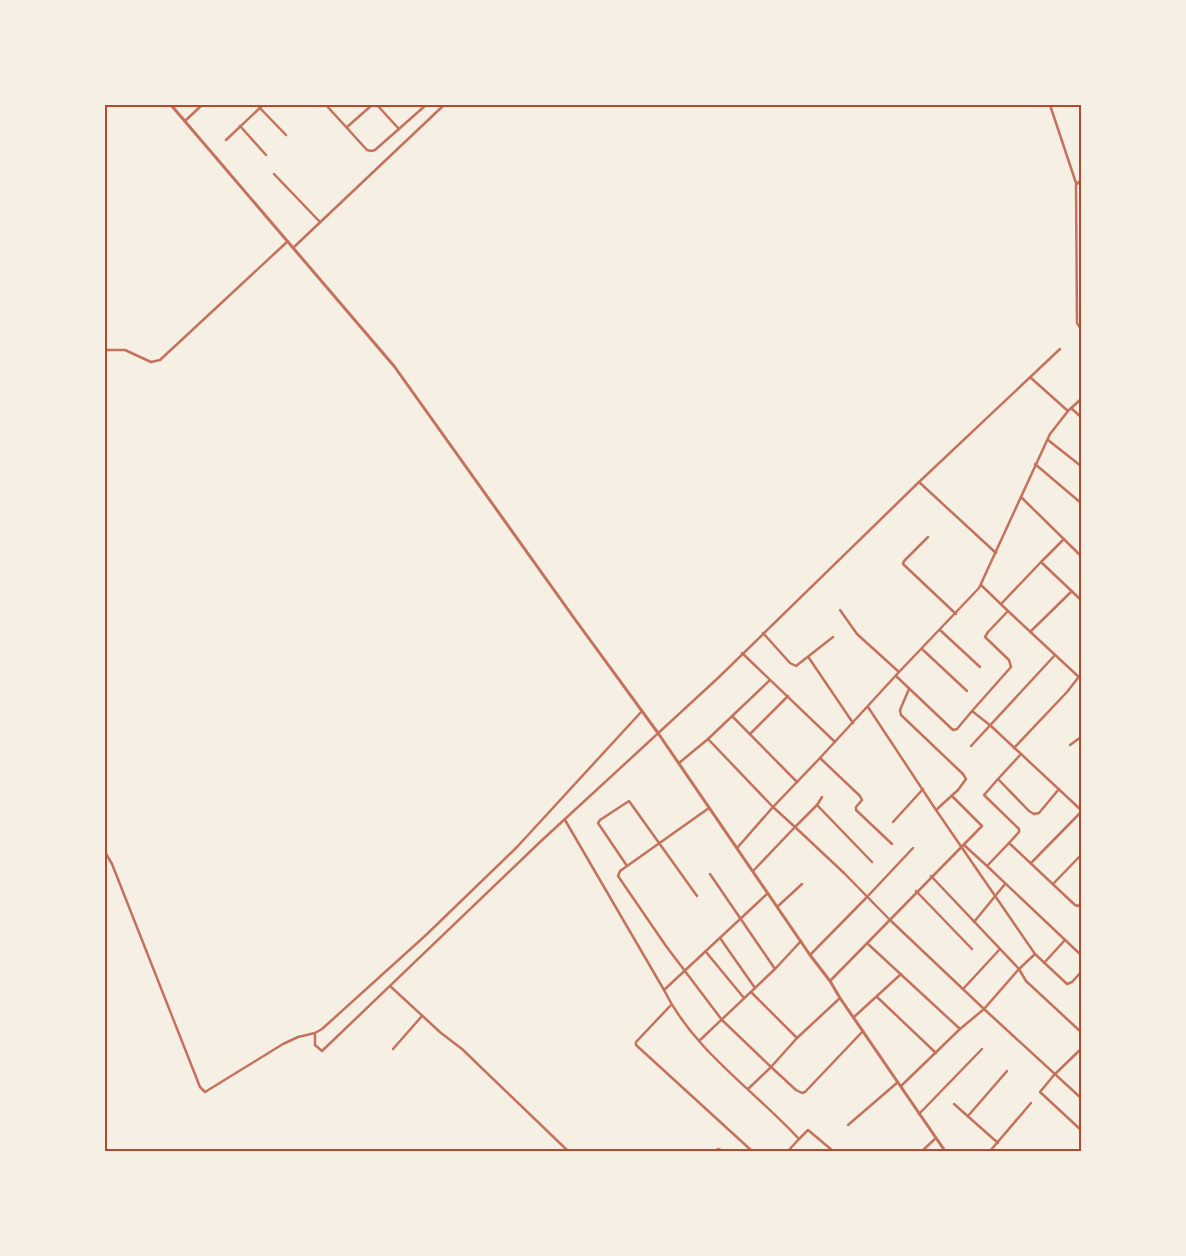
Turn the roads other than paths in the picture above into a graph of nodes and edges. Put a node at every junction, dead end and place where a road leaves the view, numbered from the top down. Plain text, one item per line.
1 (171, 105) edge
2 (202, 105) edge
3 (326, 105) edge
4 (372, 105) edge
5 (377, 105) edge
6 (426, 105) edge
7 (444, 105) edge
8 (1050, 105) edge
9 (260, 106) edge
10 (185, 121) junction
11 (240, 126) junction
12 (347, 128) junction
13 (398, 129) junction
14 (286, 135) dead end
15 (226, 140) dead end
16 (266, 155) dead end
17 (274, 174) dead end
18 (1081, 180) edge
19 (1077, 184) junction
20 (1081, 188) edge
21 (320, 222) junction
22 (288, 241) junction
23 (294, 248) junction
24 (1076, 282) junction
25 (1081, 287) edge
26 (1081, 329) edge
27 (1060, 349) dead end
28 (105, 350) edge
29 (1031, 378) junction
30 (1081, 398) edge
31 (1071, 408) junction
32 (1068, 411) junction
33 (1081, 418) edge
34 (1048, 440) junction
35 (1035, 464) junction
36 (1081, 466) edge
37 (919, 482) junction
38 (1021, 496) junction
39 (1081, 503) edge
40 (928, 537) dead end
41 (1064, 539) junction
42 (996, 553) junction
43 (1081, 556) edge
44 (1041, 562) junction
45 (982, 585) junction
46 (1072, 591) junction
47 (1081, 600) edge
48 (1001, 604) junction
49 (840, 610) dead end
50 (1008, 611) junction
51 (956, 614) junction
52 (940, 630) junction
53 (1030, 632) junction
54 (763, 633) junction
55 (833, 637) dead end
56 (922, 649) junction
57 (742, 653) junction
58 (1054, 655) junction
59 (808, 657) junction
60 (980, 667) dead end
61 (899, 672) junction
62 (896, 676) junction
63 (1080, 677) edge
64 (770, 680) junction
65 (909, 689) junction
66 (967, 691) dead end
67 (788, 696) junction
68 (868, 707) junction
69 (642, 711) junction
70 (972, 711) junction
71 (732, 716) junction
72 (853, 723) junction
73 (990, 726) junction
74 (658, 733) junction
75 (750, 734) junction
76 (1081, 737) edge
77 (708, 739) junction
78 (835, 742) junction
79 (1070, 745) dead end
80 (971, 746) dead end
81 (1014, 748) junction
82 (1021, 754) junction
83 (820, 758) junction
84 (679, 763) junction
85 (998, 779) junction
86 (797, 782) junction
87 (1059, 789) junction
88 (923, 790) junction
89 (952, 796) junction
90 (822, 797) dead end
91 (816, 805) junction
92 (772, 806) junction
93 (709, 808) junction
94 (936, 810) junction
95 (1081, 811) edge
96 (565, 819) junction
97 (893, 822) dead end
98 (795, 827) junction
99 (659, 843) junction
100 (892, 844) dead end
101 (1009, 844) junction
102 (963, 846) junction
103 (737, 848) junction
104 (913, 848) dead end
105 (105, 852) edge
106 (1081, 854) edge
107 (872, 862) dead end
108 (1030, 863) junction
109 (627, 866) junction
110 (987, 866) junction
111 (752, 871) junction
112 (710, 874) dead end
113 (931, 876) junction
114 (802, 884) dead end
115 (1006, 884) junction
116 (1052, 885) junction
117 (916, 891) junction
118 (768, 893) junction
119 (697, 896) dead end
120 (994, 896) junction
121 (867, 897) junction
122 (1081, 903) edge
123 (777, 907) junction
124 (741, 918) junction
125 (890, 920) junction
126 (974, 922) junction
127 (720, 938) junction
128 (1065, 940) junction
129 (801, 941) junction
130 (868, 944) junction
131 (972, 949) dead end
132 (1000, 949) junction
133 (706, 952) junction
134 (1035, 954) junction
135 (810, 955) junction
136 (1081, 955) edge
137 (1044, 963) junction
138 (775, 969) junction
139 (1019, 969) junction
140 (685, 971) junction
141 (1081, 972) edge
142 (901, 974) junction
143 (830, 981) junction
144 (390, 986) junction
145 (755, 988) junction
146 (664, 990) junction
147 (963, 990) junction
148 (751, 992) junction
149 (877, 997) junction
150 (744, 998) junction
151 (840, 998) junction
152 (671, 1004) junction
153 (984, 1009) junction
154 (422, 1016) junction
155 (854, 1017) junction
156 (722, 1020) junction
157 (960, 1029) junction
158 (863, 1031) junction
159 (1081, 1032) edge
160 (316, 1033) junction
161 (797, 1038) junction
162 (699, 1040) junction
163 (392, 1049) dead end
164 (982, 1049) dead end
165 (1081, 1049) edge
166 (936, 1053) junction
167 (771, 1067) junction
168 (1007, 1071) dead end
169 (1054, 1075) junction
170 (898, 1082) junction
171 (901, 1086) junction
172 (748, 1089) junction
173 (1081, 1098) edge
174 (1031, 1103) dead end
175 (954, 1104) dead end
176 (919, 1114) junction
177 (968, 1116) junction
178 (848, 1125) dead end
179 (1081, 1130) edge
180 (936, 1138) junction
181 (799, 1139) junction
182 (998, 1143) junction
183 (790, 1150) edge
184 (568, 1151) edge
185 (715, 1151) edge
186 (723, 1151) edge
187 (752, 1151) edge
188 (833, 1151) edge
189 (922, 1151) edge
190 (945, 1151) edge
191 (990, 1151) edge

1 - 10 street
2 - 10 street
3 - 12 street
4 - 12 street
5 - 13 street
6 - 13 street
7 - 21 street
8 - 19 street
9 - 11 street
9 - 14 street
10 - 22 street
11 - 15 street
11 - 16 street
12 - 13 street
17 - 21 street
18 - 19 street
19 - 20 street
19 - 24 street
21 - 23 street
22 - 23 street
22 - 28 street
23 - 69 street
24 - 25 street
24 - 26 street
27 - 29 street
29 - 32 street
29 - 37 street
30 - 31 street
31 - 32 street
31 - 33 street
32 - 34 street
34 - 35 street
34 - 36 street
35 - 38 street
35 - 39 street
37 - 42 street
37 - 54 street
38 - 41 street
38 - 42 street
40 - 51 street
41 - 43 street
41 - 44 street
42 - 45 street
44 - 46 street
44 - 48 street
45 - 48 street
45 - 51 street
46 - 47 street
46 - 53 street
48 - 50 street
49 - 61 street
50 - 53 street
50 - 70 street
51 - 52 street
52 - 56 street
52 - 60 street
53 - 58 street
54 - 57 street
54 - 59 street
55 - 59 street
56 - 61 street
56 - 66 street
57 - 64 street
57 - 74 street
58 - 63 street
58 - 73 street
59 - 72 street
61 - 62 street
62 - 65 street
62 - 68 street
63 - 81 street
64 - 67 street
64 - 71 street
65 - 70 street
65 - 89 street
67 - 75 street
67 - 78 street
68 - 72 street
68 - 88 street
69 - 74 street
69 - 160 street
70 - 73 street
71 - 75 street
71 - 77 street
72 - 78 street
73 - 80 street
73 - 81 street
74 - 84 street
74 - 96 street
75 - 86 street
76 - 79 street
77 - 84 street
77 - 92 street
78 - 83 street
81 - 82 street
82 - 85 street
82 - 87 street
83 - 86 street
83 - 100 street
84 - 93 street
85 - 87 street
85 - 101 street
86 - 92 street
87 - 95 street
88 - 94 street
88 - 97 street
89 - 94 street
89 - 102 street
90 - 91 street
91 - 98 street
91 - 107 street
92 - 98 street
92 - 103 street
93 - 99 street
93 - 103 street
94 - 102 street
95 - 108 street
96 - 144 street
96 - 146 street
98 - 111 street
98 - 121 street
99 - 109 street
99 - 109 street
99 - 119 street
101 - 108 street
101 - 110 street
102 - 110 street
102 - 113 street
102 - 120 street
103 - 111 street
104 - 121 street
105 - 160 street
106 - 116 street
108 - 116 street
109 - 140 street
110 - 115 street
111 - 118 street
112 - 124 street
113 - 117 street
113 - 126 street
114 - 123 street
115 - 120 street
115 - 128 street
116 - 122 street
117 - 125 street
117 - 131 street
118 - 123 street
118 - 124 street
120 - 126 street
120 - 134 street
121 - 125 street
121 - 135 street
123 - 129 street
124 - 127 street
124 - 138 street
125 - 130 street
125 - 147 street
126 - 132 street
127 - 133 street
127 - 145 street
128 - 136 street
128 - 137 street
129 - 135 street
129 - 138 street
130 - 142 street
130 - 143 street
132 - 139 street
132 - 147 street
133 - 140 street
133 - 150 street
134 - 137 street
134 - 139 street
135 - 143 street
137 - 141 street
138 - 145 street
139 - 153 street
139 - 159 street
140 - 146 street
140 - 156 street
142 - 149 street
142 - 157 street
143 - 151 street
144 - 154 street
144 - 160 street
145 - 148 street
146 - 152 street
147 - 153 street
148 - 150 street
148 - 161 street
149 - 155 street
149 - 166 street
150 - 156 street
151 - 155 street
151 - 161 street
152 - 162 street
152 - 187 street
153 - 157 street
153 - 169 street
154 - 163 street
154 - 184 street
155 - 158 street
156 - 162 street
156 - 167 street
157 - 166 street
158 - 167 street
158 - 170 street
161 - 167 street
162 - 172 street
164 - 176 street
165 - 169 street
166 - 171 street
167 - 172 street
168 - 177 street
169 - 173 street
169 - 179 street
170 - 171 street
170 - 178 street
171 - 176 street
172 - 181 street
174 - 182 street
175 - 177 street
176 - 180 street
177 - 182 street
180 - 189 street
180 - 190 street
181 - 183 street
181 - 188 street
182 - 191 street
185 - 186 street

